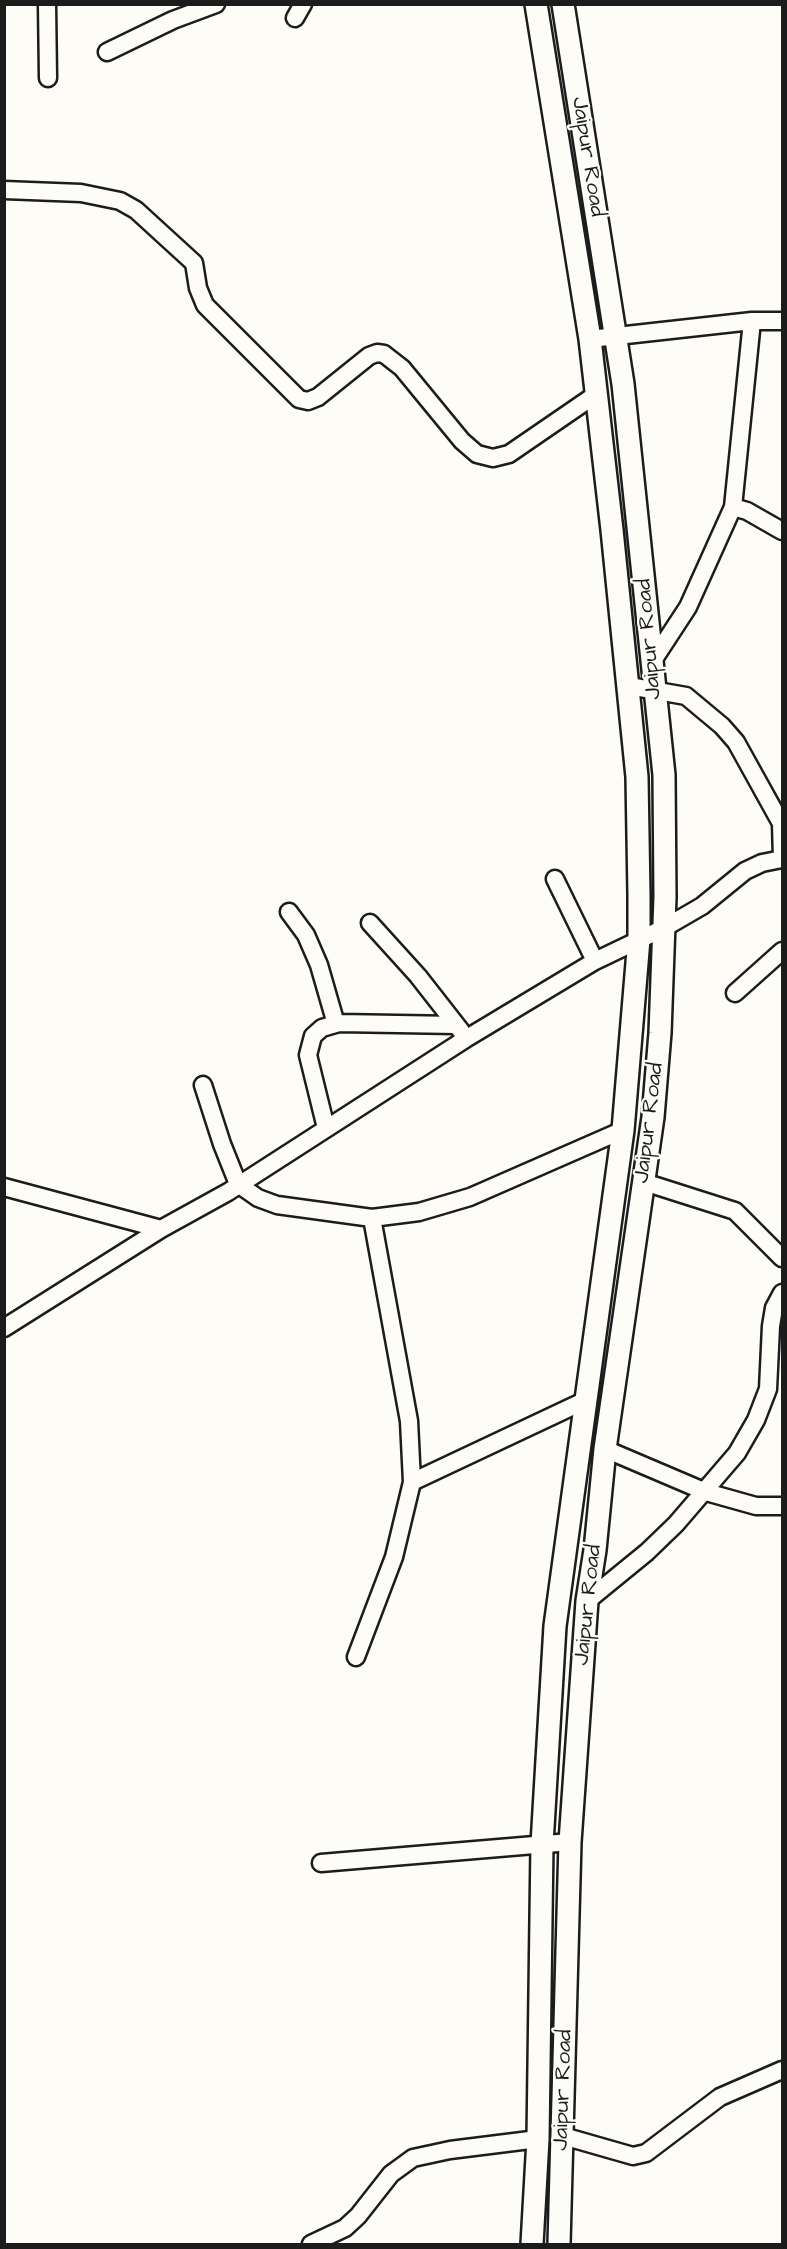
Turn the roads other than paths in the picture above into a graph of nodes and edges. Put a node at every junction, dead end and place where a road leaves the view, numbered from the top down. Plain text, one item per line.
1 (47, 4) edge
2 (216, 4) edge
3 (536, 4) edge
4 (563, 4) edge
5 (107, 52) dead end
6 (48, 78) dead end
7 (4, 189) edge
8 (752, 321) junction
9 (783, 321) edge
10 (615, 335) junction
11 (590, 339) junction
12 (596, 395) junction
13 (734, 507) junction
14 (783, 531) edge
15 (654, 659) junction
16 (629, 686) junction
17 (653, 689) junction
18 (782, 824) edge
19 (782, 859) edge
20 (555, 879) dead end
21 (289, 912) dead end
22 (370, 923) dead end
23 (664, 928) junction
24 (639, 939) junction
25 (783, 951) edge
26 (595, 961) junction
27 (735, 993) dead end
28 (336, 1024) junction
29 (456, 1025) junction
30 (467, 1038) junction
31 (203, 1085) dead end
32 (326, 1128) junction
33 (623, 1130) junction
34 (644, 1182) junction
35 (238, 1184) junction
36 (4, 1187) edge
37 (372, 1218) junction
38 (161, 1229) junction
39 (783, 1258) edge
40 (783, 1293) edge
41 (4, 1328) edge
42 (583, 1410) junction
43 (609, 1422) junction
44 (605, 1449) junction
45 (412, 1482) junction
46 (706, 1492) junction
47 (783, 1506) edge
48 (587, 1601) junction
49 (356, 1657) dead end
50 (570, 1842) junction
51 (542, 1844) junction
52 (321, 1863) dead end
53 (783, 2070) edge
54 (563, 2136) junction
55 (538, 2139) junction
56 (311, 2244) edge
57 (532, 2244) edge
58 (558, 2244) edge

1 - 6 street
2 - 5 street
3 - 11 main road, Jaipur Road
4 - 10 main road, Jaipur Road
7 - 12 street
8 - 9 street
8 - 10 street
8 - 13 street
10 - 11 street
10 - 15 main road, Jaipur Road
11 - 12 main road, Jaipur Road
12 - 16 main road, Jaipur Road
13 - 14 street
13 - 15 street
15 - 17 main road, Jaipur Road
16 - 17 street
16 - 24 main road, Jaipur Road
17 - 18 street
17 - 23 main road, Jaipur Road
18 - 19 street
19 - 23 street
20 - 26 street
21 - 28 street
22 - 29 street
23 - 24 street
23 - 34 main road, Jaipur Road
24 - 26 street
24 - 33 main road, Jaipur Road
25 - 27 street
26 - 30 street
28 - 29 street
28 - 32 street
29 - 30 street
30 - 32 street
31 - 35 street
32 - 35 street
33 - 37 street
33 - 42 main road, Jaipur Road
34 - 39 street
34 - 43 main road, Jaipur Road
35 - 37 street
35 - 38 street
36 - 38 street
37 - 45 street
38 - 41 street
40 - 46 street
42 - 43 main road
42 - 45 street
42 - 51 main road, Jaipur Road
43 - 44 main road, Jaipur Road
44 - 46 street
44 - 48 main road, Jaipur Road
45 - 49 street
46 - 47 street
46 - 48 street
48 - 50 main road, Jaipur Road
50 - 51 street
50 - 54 main road, Jaipur Road
51 - 52 street
51 - 55 main road, Jaipur Road
53 - 54 street
54 - 58 main road, Jaipur Road
55 - 56 street
55 - 57 main road, Jaipur Road

